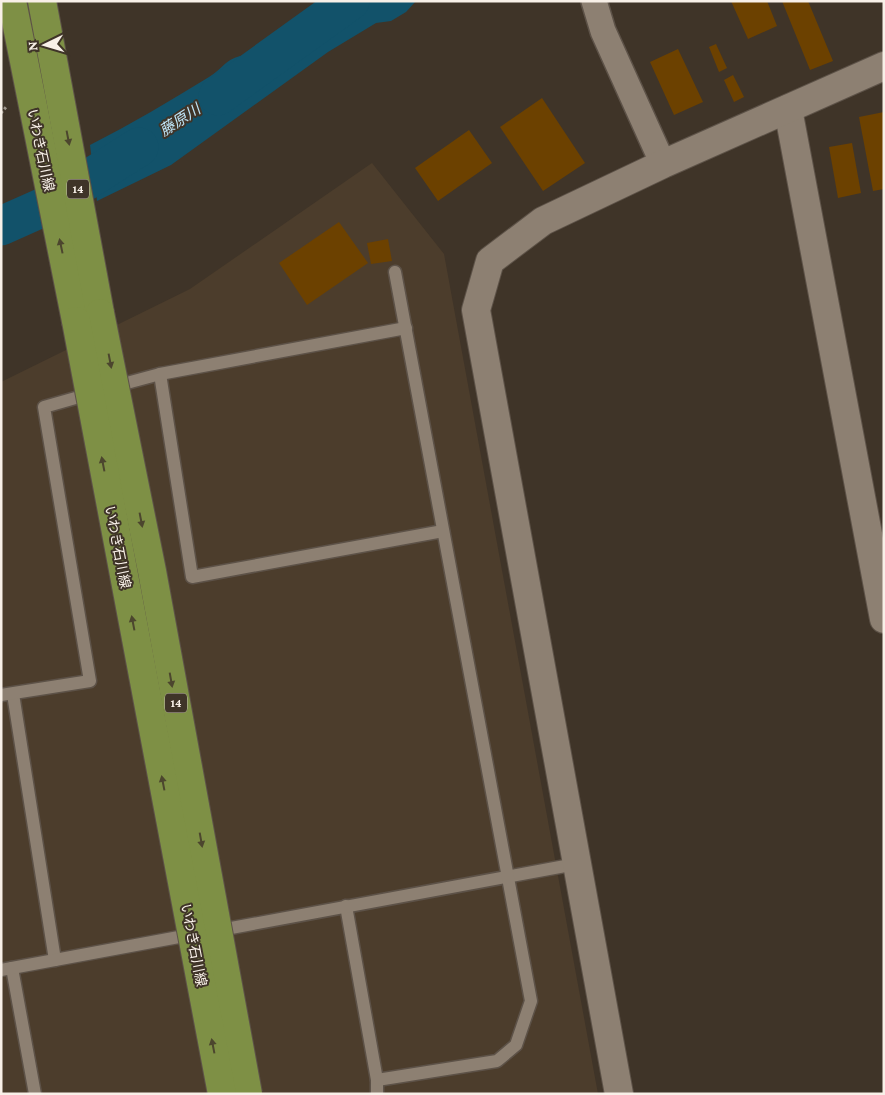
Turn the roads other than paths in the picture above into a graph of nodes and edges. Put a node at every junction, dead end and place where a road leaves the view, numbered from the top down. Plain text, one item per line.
1 (12, 1) edge
2 (42, 1) edge
3 (594, 1) edge
4 (884, 66) edge
5 (788, 109) junction
6 (663, 164) junction
7 (395, 272) dead end
8 (86, 303) junction
9 (406, 328) junction
10 (160, 374) junction
11 (443, 530) junction
12 (884, 619) edge
13 (7, 694) edge
14 (576, 864) junction
15 (508, 876) junction
16 (346, 906) junction
17 (55, 960) junction
18 (7, 969) edge
19 (378, 1080) junction
20 (35, 1094) edge
21 (222, 1094) edge
22 (248, 1094) edge
23 (377, 1094) edge
24 (620, 1094) edge

8 -> 1 main road, いわき石川線 / 14
2 -> 8 main road, いわき石川線 / 14
3 - 6 street
4 - 5 street
5 - 6 street
5 - 12 street
6 - 14 street
7 - 9 lane
21 -> 8 main road, いわき石川線 / 14, bridge
8 -> 22 main road, いわき石川線 / 14, bridge
9 - 10 lane
9 - 11 lane
10 - 11 lane
10 - 13 lane
11 - 15 lane
13 - 17 lane
14 - 15 lane
14 - 24 street
15 - 16 lane
15 - 19 lane
16 - 17 lane
16 - 19 lane
17 - 18 lane
18 - 20 lane
19 - 23 lane

